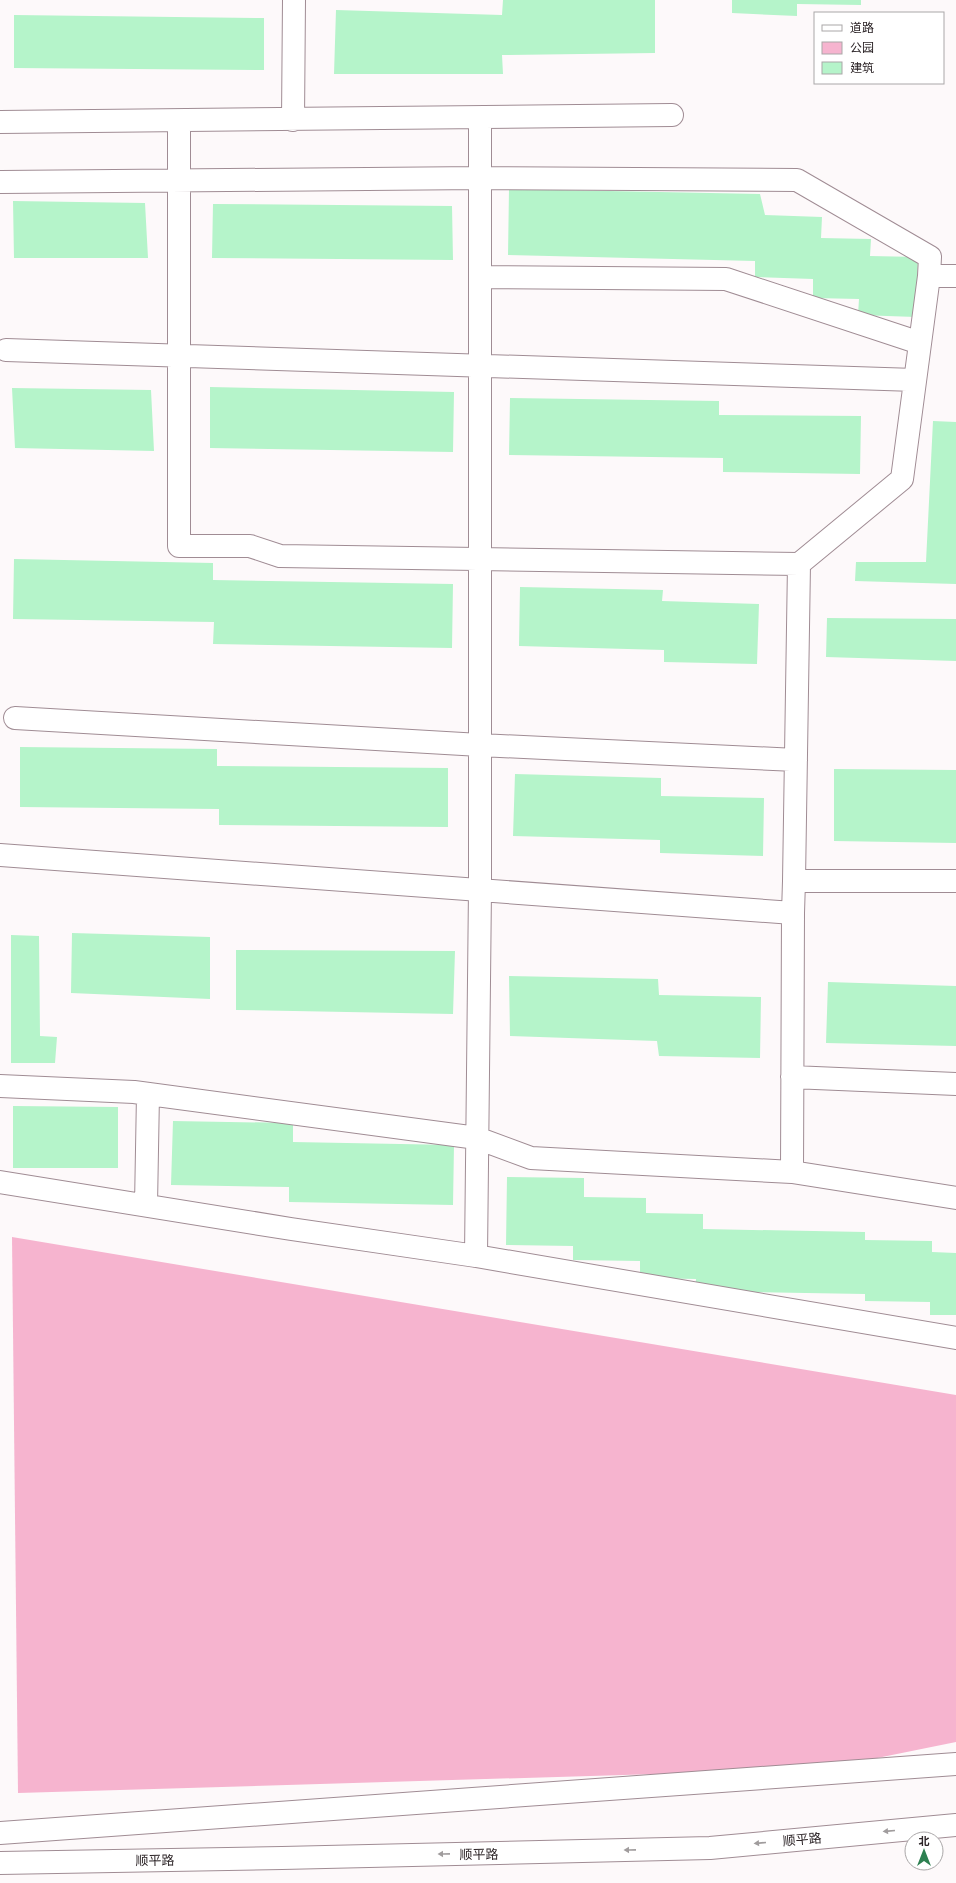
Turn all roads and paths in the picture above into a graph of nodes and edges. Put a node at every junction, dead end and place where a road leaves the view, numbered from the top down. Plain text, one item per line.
1 (294, 0) edge
2 (672, 115) dead end
3 (480, 118) junction
4 (292, 120) junction
5 (179, 121) junction
6 (0, 122) edge
7 (480, 178) junction
8 (179, 180) junction
9 (1, 182) edge
10 (929, 276) junction
11 (956, 276) edge
12 (480, 277) junction
13 (920, 343) junction
14 (6, 350) dead end
15 (179, 356) junction
16 (480, 366) junction
17 (915, 380) junction
18 (480, 559) junction
19 (799, 564) junction
20 (15, 718) dead end
21 (480, 745) junction
22 (796, 760) junction
23 (0, 855) edge
24 (956, 881) edge
25 (794, 882) junction
26 (480, 889) junction
27 (793, 913) junction
28 (792, 1077) junction
29 (956, 1084) edge
30 (0, 1086) edge
31 (148, 1094) junction
32 (477, 1138) junction
33 (792, 1172) junction
34 (0, 1182) edge
35 (956, 1198) edge
36 (146, 1205) junction
37 (476, 1256) junction
38 (956, 1338) edge
39 (956, 1764) edge
40 (956, 1825) edge
41 (0, 1832) edge
42 (0, 1863) edge

1 - 4 street
2 - 3 street
3 - 4 street
3 - 7 street
4 - 5 street
5 - 6 street
5 - 8 street
7 - 8 street
7 - 10 street
7 - 12 street
8 - 9 street
8 - 15 street
10 - 11 street
10 - 13 street
12 - 13 street
12 - 16 street
13 - 17 street
14 - 15 street
15 - 16 street
15 - 18 street
16 - 17 street
16 - 18 street
17 - 19 street
18 - 19 street
18 - 21 street
19 - 22 street
20 - 21 street
21 - 22 street
21 - 26 street
22 - 25 street
23 - 26 street
24 - 25 street
25 - 27 street
26 - 27 street
26 - 32 street
27 - 28 street
28 - 29 street
28 - 33 street
30 - 31 street
31 - 32 street
31 - 36 street
32 - 33 street
32 - 37 street
33 - 35 street
34 - 36 street
36 - 37 street
37 - 38 street
39 - 41 street
40 -> 42 street, 顺平路

